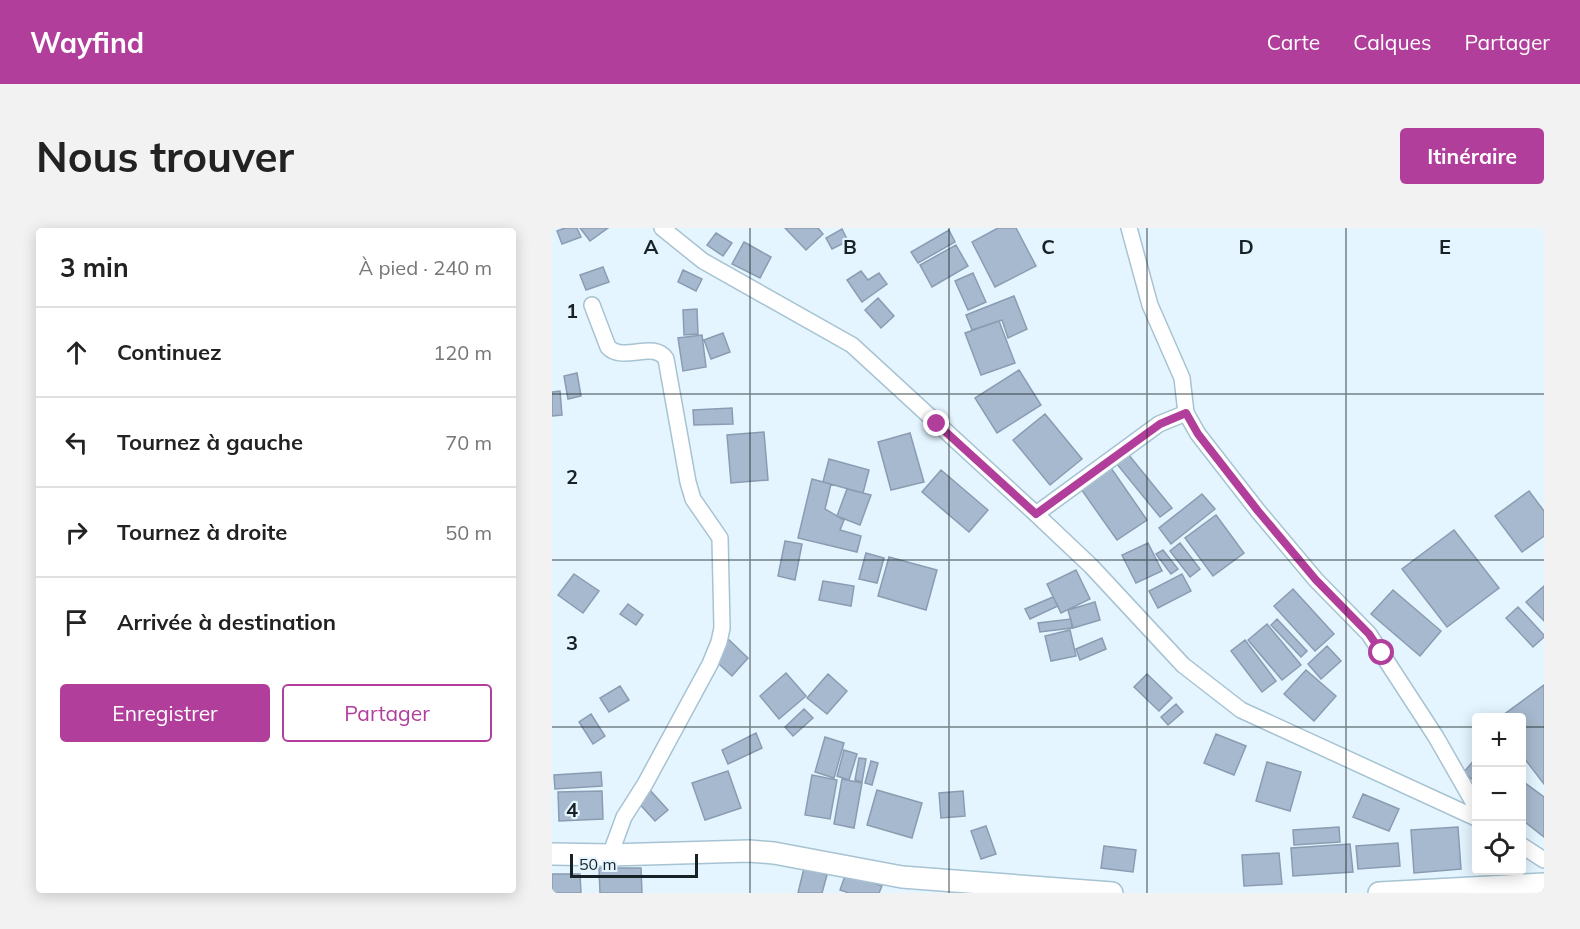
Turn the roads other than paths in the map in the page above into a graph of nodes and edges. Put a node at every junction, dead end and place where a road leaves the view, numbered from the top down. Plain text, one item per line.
1 (662, 228) edge
2 (1129, 228) edge
3 (592, 304) dead end
4 (1186, 413) junction
5 (1036, 514) junction
6 (1472, 800) edge
7 (1472, 816) edge
8 (1526, 848) edge
9 (552, 854) edge
10 (610, 855) junction
11 (1543, 857) edge
12 (1544, 884) edge
13 (1112, 893) edge
14 (1391, 893) edge

1 - 5 street
2 - 4 street
3 - 10 street
4 - 5 street
4 - 6 street
5 - 7 street
8 - 11 street
9 - 10 street
10 - 13 street
12 - 14 street

